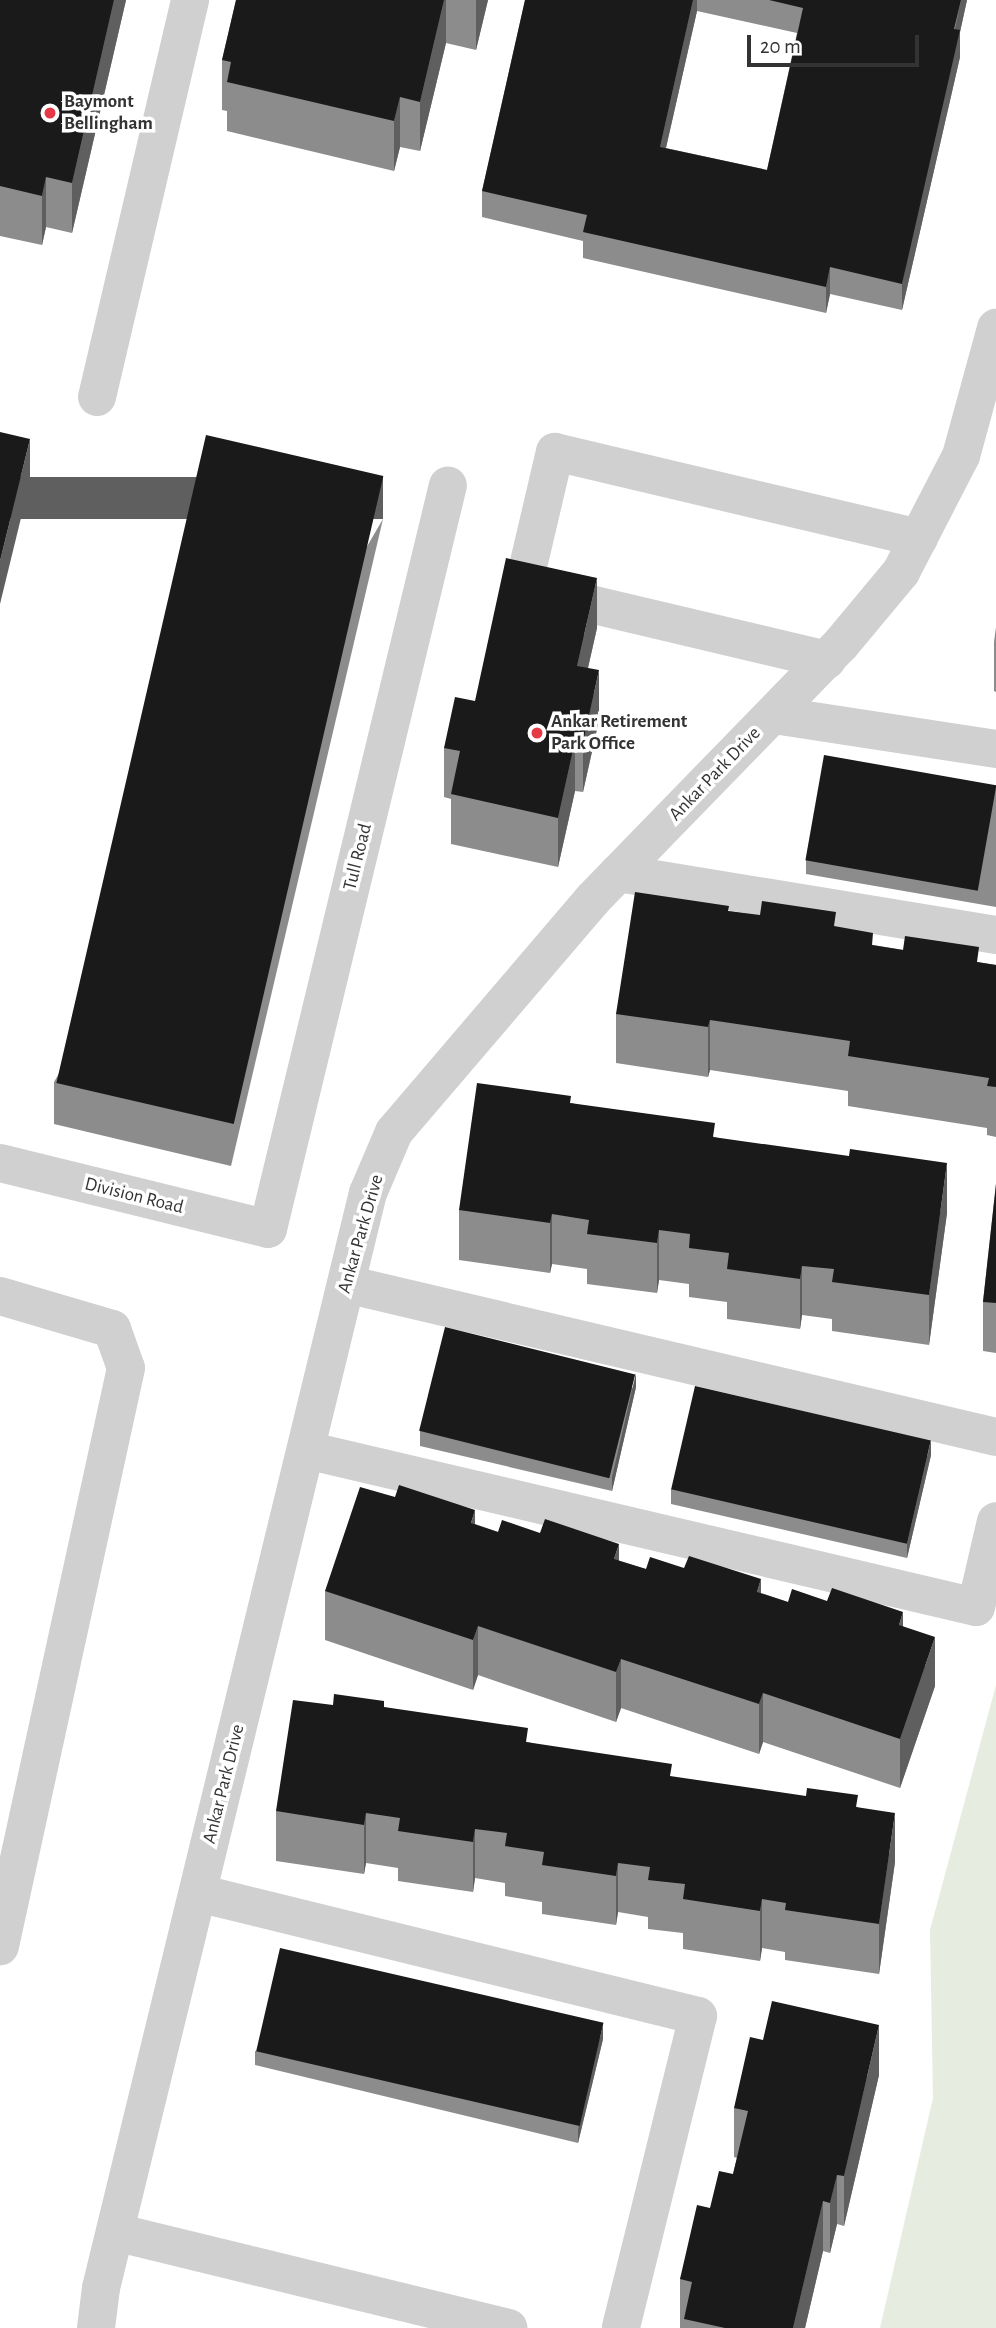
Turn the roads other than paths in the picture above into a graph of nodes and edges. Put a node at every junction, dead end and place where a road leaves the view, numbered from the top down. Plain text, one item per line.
1 (190, 0) edge
2 (996, 328) edge
3 (97, 397) dead end
4 (448, 485) dead end
5 (919, 538) junction
6 (827, 660) junction
7 (774, 715) junction
8 (996, 749) edge
9 (618, 873) junction
10 (996, 935) edge
11 (0, 1163) edge
12 (268, 1229) joint
13 (346, 1284) junction
14 (0, 1296) edge
15 (996, 1437) edge
16 (306, 1450) junction
17 (996, 1521) edge
18 (198, 1893) junction
19 (0, 1946) edge
20 (115, 2232) junction
21 (96, 2328) edge
22 (508, 2328) edge
23 (621, 2328) edge

1 - 3 street
2 - 5 street, Ankar Park Drive
4 - 12 street, Tull Road
5 - 6 street, Ankar Park Drive
5 - 6 street
6 - 7 street, Ankar Park Drive
7 - 8 street
7 - 9 street, Ankar Park Drive
9 - 10 street
9 - 13 street, Ankar Park Drive
11 - 12 street, Division Road
13 - 15 street
13 - 16 street, Ankar Park Drive
14 - 19 street
16 - 17 street
16 - 18 street, Ankar Park Drive
18 - 20 street, Ankar Park Drive
18 - 23 street
20 - 21 street, Ankar Park Drive
20 - 22 street

